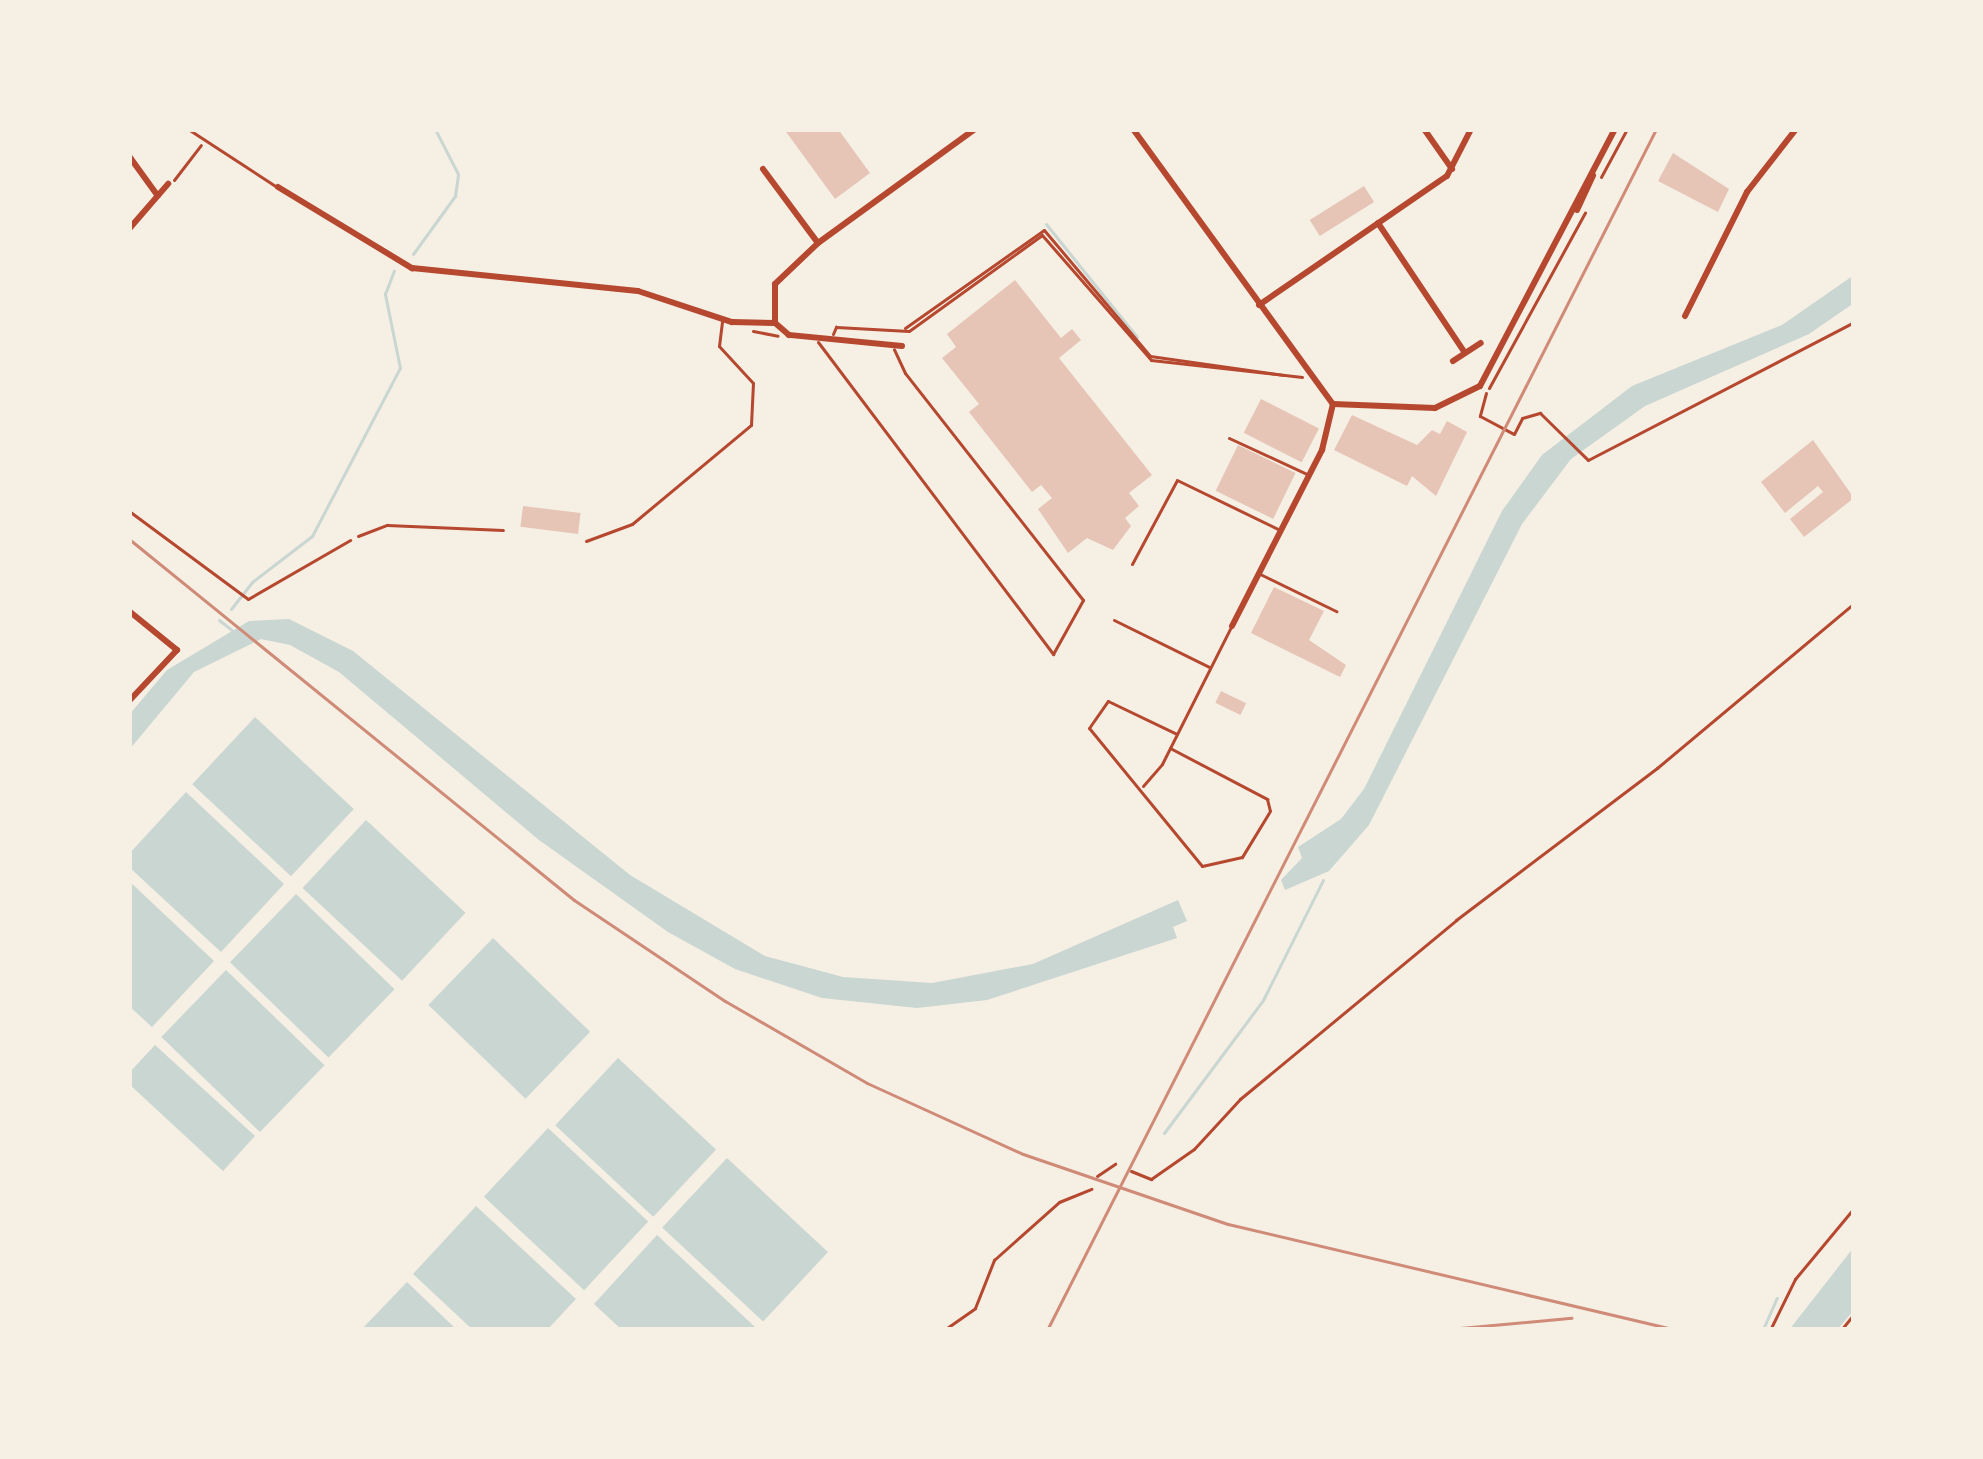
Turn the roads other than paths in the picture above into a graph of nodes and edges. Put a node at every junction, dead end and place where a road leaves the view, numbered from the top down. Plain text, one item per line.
1 (188, 129) edge
2 (975, 129) edge
3 (1133, 129) edge
4 (1424, 129) edge
5 (1472, 129) edge
6 (1615, 129) edge
7 (1796, 129) edge
8 (129, 156) edge
9 (764, 169) dead end
10 (1452, 169) junction
11 (168, 184) road end
12 (278, 187) joint
13 (158, 196) junction
14 (1378, 223) junction
15 (129, 229) edge
16 (818, 243) junction
17 (1259, 305) junction
18 (1685, 316) dead end
19 (722, 320) junction
20 (775, 323) junction
21 (818, 339) junction
22 (1481, 344) dead end
23 (898, 346) joint
24 (1465, 353) junction
25 (1453, 361) dead end
26 (1333, 404) junction
27 (1228, 438) dead end
28 (1309, 475) junction
29 (129, 511) edge
30 (1281, 531) junction
31 (350, 540) road end
32 (586, 541) dead end
33 (1132, 564) dead end
34 (1259, 574) junction
35 (129, 611) edge
36 (1336, 611) dead end
37 (1114, 620) dead end
38 (1232, 626) joint
39 (1211, 668) junction
40 (129, 701) edge
41 (1177, 734) junction
42 (1171, 748) junction
43 (1140, 788) junction

1 - 12 lane
2 - 16 street
3 - 17 street
4 - 10 street
5 - 10 street
6 - 26 street
7 - 18 street
8 - 13 street
9 - 16 street
10 - 14 street
11 - 13 street
12 - 19 street
13 - 15 street
14 - 17 street
14 - 24 street
16 - 20 street
17 - 26 street
19 - 20 street
19 - 32 lane
20 - 21 street
21 - 23 street
21 - 23 lane
22 - 24 street
24 - 25 street
26 - 28 street
27 - 28 lane
28 - 30 street
29 - 31 lane
30 - 33 lane
30 - 34 street
34 - 36 lane
34 - 38 street
35 - 40 street
37 - 39 lane
38 - 39 lane
39 - 41 lane
41 - 42 lane
41 - 43 lane
42 - 43 lane
42 - 43 lane

